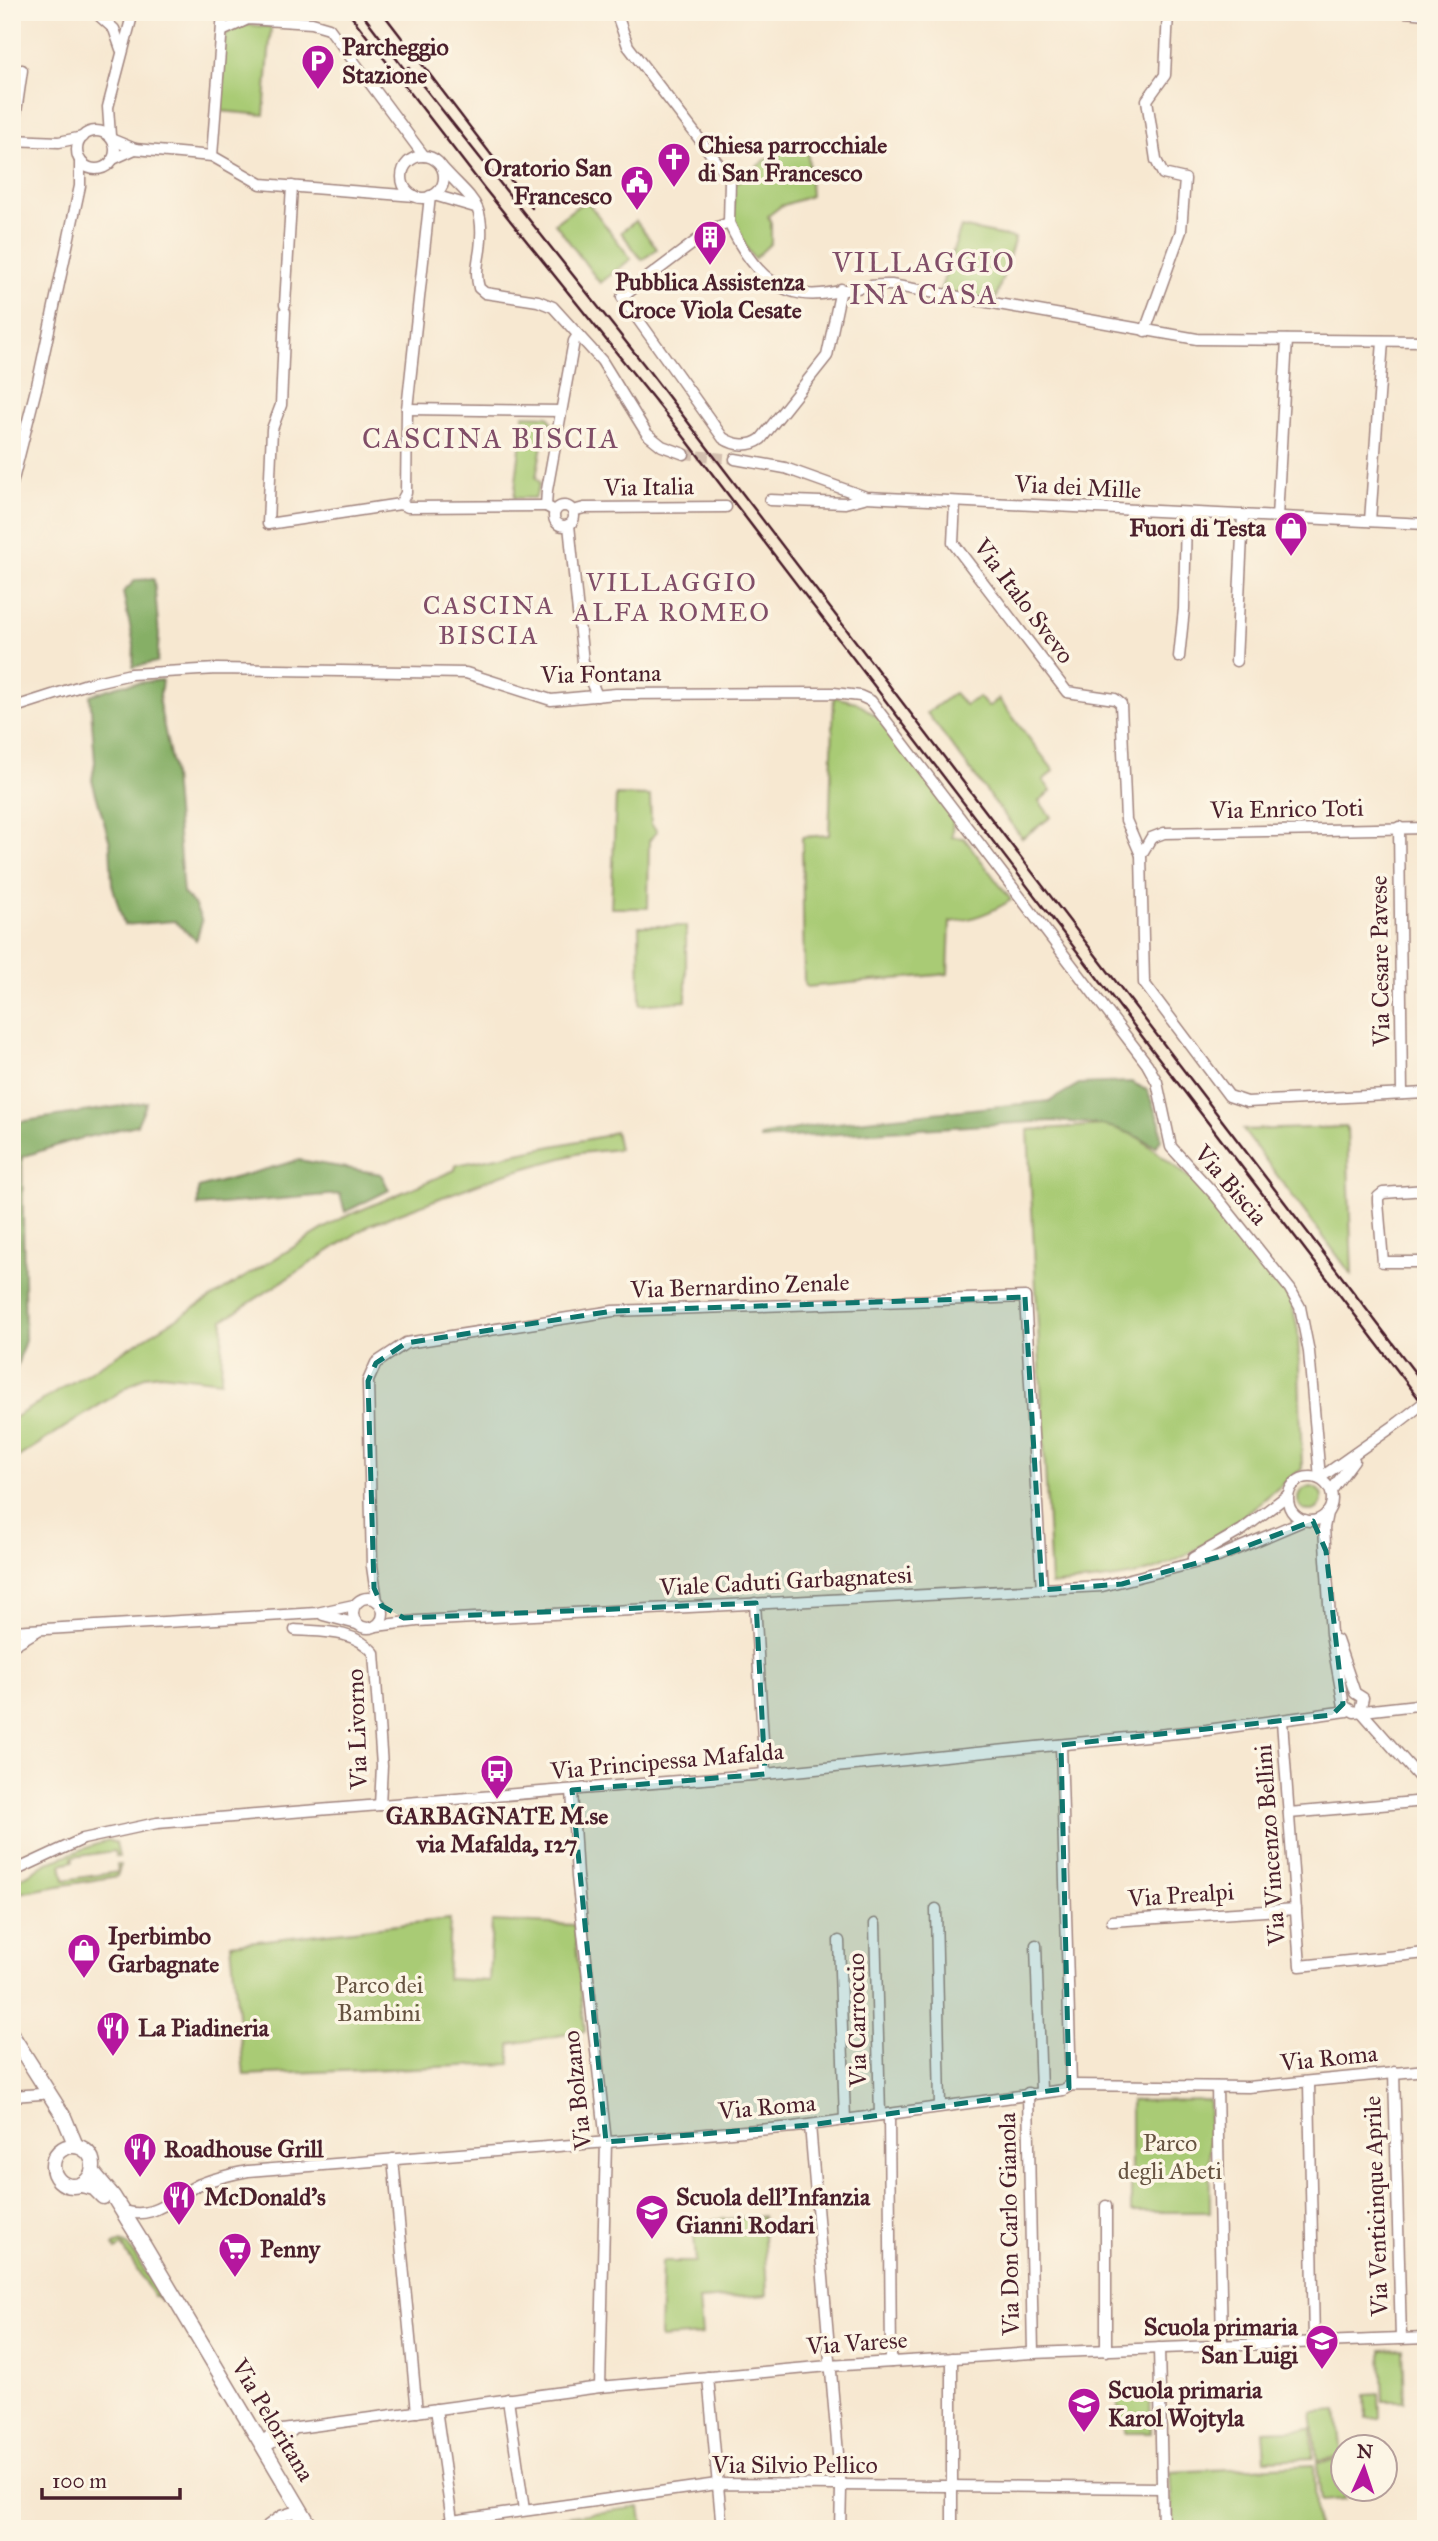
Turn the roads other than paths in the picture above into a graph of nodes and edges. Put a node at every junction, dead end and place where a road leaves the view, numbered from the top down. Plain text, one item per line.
1 (95, 12) edge
2 (134, 12) edge
3 (223, 12) edge
4 (616, 12) edge
5 (1168, 12) edge
6 (1405, 12) edge
7 (1426, 14) edge
8 (244, 16) edge
9 (222, 32) junction
10 (121, 51) junction
11 (22, 70) dead end
12 (108, 107) junction
13 (87, 134) junction
14 (111, 138) junction
15 (12, 140) edge
16 (59, 142) junction
17 (135, 149) junction
18 (212, 156) junction
19 (424, 156) junction
20 (79, 158) junction
21 (113, 159) junction
22 (441, 166) junction
23 (97, 169) junction
24 (403, 180) junction
25 (80, 186) junction
26 (292, 186) junction
27 (370, 191) junction
28 (415, 196) junction
29 (432, 196) junction
30 (479, 209) junction
31 (729, 223) junction
32 (841, 289) junction
33 (1144, 331) junction
34 (578, 335) junction
35 (1287, 340) junction
36 (1383, 341) junction
37 (1426, 341) edge
38 (407, 409) junction
39 (561, 411) junction
40 (684, 454) tunnel mouth
41 (735, 459) tunnel mouth
42 (12, 484) edge
43 (866, 497) junction
44 (770, 500) dead end
45 (402, 502) junction
46 (955, 502) junction
47 (726, 507) dead end
48 (550, 508) junction
49 (573, 512) junction
50 (1186, 513) junction
51 (1243, 515) junction
52 (1277, 517) junction
53 (1370, 521) junction
54 (1426, 524) edge
55 (569, 525) junction
56 (1179, 657) dead end
57 (1236, 661) dead end
58 (597, 696) junction
59 (12, 708) edge
60 (1399, 827) junction
61 (1426, 828) edge
62 (1128, 829) junction
63 (1151, 838) junction
64 (1141, 855) junction
65 (1070, 960) joint
66 (1426, 1093) edge
67 (1402, 1094) junction
68 (1426, 1190) edge
69 (1426, 1262) edge
70 (1426, 1401) edge
71 (1363, 1450) junction
72 (1314, 1477) junction
73 (1331, 1491) junction
74 (1288, 1495) junction
75 (1327, 1513) junction
76 (1309, 1520) junction
77 (1326, 1551) junction
78 (372, 1566) junction
79 (1155, 1574) junction
80 (1042, 1590) junction
81 (365, 1598) junction
82 (379, 1603) junction
83 (755, 1603) junction
84 (355, 1605) junction
85 (317, 1613) junction
86 (1330, 1616) junction
87 (417, 1620) junction
88 (357, 1624) junction
89 (376, 1626) junction
90 (40, 1629) junction
91 (295, 1630) dead end
92 (12, 1631) edge
93 (12, 1646) edge
94 (1359, 1700) junction
95 (1426, 1704) edge
96 (1345, 1705) junction
97 (1282, 1721) junction
98 (1062, 1745) junction
99 (765, 1774) junction
100 (1426, 1785) edge
101 (572, 1790) junction
102 (1426, 1801) edge
103 (380, 1805) junction
104 (1289, 1813) junction
105 (12, 1872) edge
106 (936, 1909) dead end
107 (1296, 1909) junction
108 (1112, 1921) dead end
109 (875, 1924) dead end
110 (839, 1941) dead end
111 (1036, 1945) dead end
112 (1426, 1953) edge
113 (12, 2035) edge
114 (12, 2047) edge
115 (1426, 2070) edge
116 (1394, 2072) junction
117 (1309, 2083) junction
118 (1071, 2085) junction
119 (1217, 2087) junction
120 (1041, 2091) junction
121 (1028, 2093) junction
122 (41, 2094) junction
123 (12, 2096) edge
124 (940, 2106) junction
125 (885, 2114) junction
126 (845, 2120) junction
127 (810, 2125) junction
128 (606, 2142) junction
129 (76, 2146) junction
130 (60, 2150) junction
131 (393, 2159) junction
132 (92, 2171) junction
133 (81, 2185) junction
134 (1106, 2206) dead end
135 (120, 2209) junction
136 (195, 2334) junction
137 (1426, 2338) edge
138 (1401, 2339) junction
139 (1314, 2342) junction
140 (1222, 2346) junction
141 (1159, 2348) junction
142 (1106, 2351) junction
143 (1033, 2353) junction
144 (952, 2358) junction
145 (891, 2362) junction
146 (829, 2366) junction
147 (708, 2377) junction
148 (600, 2387) junction
149 (508, 2399) junction
150 (436, 2409) junction
151 (417, 2412) junction
152 (260, 2444) junction
153 (717, 2484) junction
154 (840, 2485) junction
155 (953, 2485) junction
156 (1162, 2488) junction
157 (300, 2510) junction
158 (524, 2510) junction
159 (458, 2523) edge
160 (263, 2529) edge
161 (288, 2529) edge
162 (312, 2529) edge
163 (432, 2529) edge
164 (722, 2529) edge
165 (840, 2529) edge
166 (952, 2529) edge
167 (1163, 2529) edge

1 - 10 street
2 - 10 street
3 - 9 street
4 - 31 street
5 - 33 street
6 - 7 street
8 - 9 street
8 - 19 street
9 - 18 street
10 - 12 street
11 - 15 street
12 - 13 street
12 - 14 street
13 - 14 street
13 - 16 street
13 - 20 street
14 - 17 street
14 - 21 street
15 - 16 street
16 - 20 street
17 - 18 street
17 - 21 street
18 - 26 street
19 - 22 street
19 - 24 street
20 - 23 street
20 - 25 street
21 - 23 street
22 - 29 street
22 - 30 street
23 - 25 street
24 - 27 street
24 - 28 street
25 - 42 street
26 - 27 street
26 - 45 street
27 - 28 street
28 - 29 street
29 - 30 street
29 - 38 street
30 - 34 street
31 - 32 street
31 - 32 street
32 - 33 street
33 - 35 street
34 - 39 street
34 - 40 street
35 - 36 street
35 - 52 street
36 - 37 street
36 - 53 street
38 - 39 street
38 - 45 street
39 - 48 street
41 - 43 street, Via dei Mille
43 - 44 street
43 - 46 street, Via dei Mille
45 - 48 street
46 - 50 street, Via dei Mille
46 - 62 street, Via Italo Svevo
47 - 49 street, Via Italia
48 - 49 street, Via Italia
48 - 55 street
49 - 55 street
50 - 51 street, Via dei Mille
50 - 56 street
51 - 52 street, Via dei Mille
51 - 57 street
52 - 53 street, Via dei Mille
53 - 54 street, Via dei Mille
55 - 58 street
58 - 59 street, Via Fontana
58 - 65 street, Via Fontana
60 - 61 street, Via Enrico Toti
60 - 63 street, Via Enrico Toti
60 - 67 street, Via Cesare Pavese
62 - 63 street
62 - 64 street
63 - 64 street
64 - 67 street
65 - 72 street, Via Biscia
66 - 67 street
68 - 69 street
70 - 71 street, bridge
71 - 72 street
71 - 73 street
72 - 73 street
72 - 74 street
73 - 75 street
74 - 76 street
74 - 79 street, Viale Caduti Garbagnatesi
75 - 76 street
75 - 77 street
76 - 77 street
76 - 79 street, Viale Caduti Garbagnatesi
77 - 86 street
78 - 80 street, Via Bernardino Zenale
78 - 81 street, Via Bernardino Zenale
78 - 82 street, Via Bernardino Zenale
79 - 80 street, Viale Caduti Garbagnatesi
80 - 83 street, Viale Caduti Garbagnatesi
81 - 82 street
81 - 84 street
82 - 87 street, Viale Caduti Garbagnatesi
82 - 89 street
83 - 87 street, Viale Caduti Garbagnatesi
83 - 99 street
84 - 85 street
84 - 88 street
85 - 88 street
85 - 90 street
86 - 94 street
86 - 96 street
87 - 89 street, Viale Caduti Garbagnatesi
88 - 89 street
90 - 92 street
90 - 93 street
91 - 103 street, Via Livorno
94 - 95 street
94 - 96 street
94 - 96 street
94 - 100 street
96 - 97 street, Via Principessa Mafalda
97 - 98 street, Via Principessa Mafalda
97 - 104 street, Via Vincenzo Bellini
98 - 99 street, Via Principessa Mafalda
98 - 118 street
99 - 101 street, Via Principessa Mafalda
101 - 103 street, Via Principessa Mafalda
101 - 128 street, Via Bolzano
102 - 104 street
103 - 105 street, Via Principessa Mafalda
104 - 107 street, Via Vincenzo Bellini
106 - 124 street
107 - 108 street, Via Prealpi
107 - 112 street, Via Vincenzo Bellini
109 - 125 street, Via Carroccio
110 - 126 street
111 - 120 street
113 - 129 main road
114 - 122 main road
115 - 116 street, Via Roma
116 - 117 street, Via Roma
116 - 138 street, Via Venticinque Aprile
117 - 119 street, Via Roma
117 - 139 street
118 - 119 street, Via Roma
118 - 120 street, Via Roma
119 - 140 street
120 - 121 street, Via Roma
121 - 124 street, Via Roma
121 - 143 street, Via Don Carlo Gianola
122 - 123 street
122 - 130 main road
124 - 125 street, Via Roma
125 - 126 street, Via Roma
125 - 145 street, Via Carroccio
126 - 127 street, Via Roma
127 - 128 street, Via Roma
127 - 146 street
128 - 131 street, Via Roma
128 - 148 street, Via Bolzano
129 - 130 main road
129 - 132 main road
130 - 133 main road
131 - 135 street, Via Roma
131 - 151 street
132 - 133 main road
132 - 135 main road, Via Peloritana
133 - 136 main road, Via Peloritana
134 - 142 street
135 - 136 main road, Via Peloritana
136 - 152 main road, Via Peloritana
137 - 138 street, Via Varese
138 - 139 street, Via Varese
139 - 140 street, Via Varese
140 - 141 street, Via Varese
141 - 142 street, Via Varese
141 - 156 street
142 - 143 street, Via Varese
143 - 144 street, Via Varese
144 - 145 street, Via Varese
144 - 155 street
145 - 146 street, Via Varese
146 - 147 street, Via Varese
146 - 154 street
147 - 148 street, Via Varese
147 - 153 street
148 - 149 street, Via Varese
149 - 150 street, Via Varese
149 - 158 street
150 - 151 street, Via Varese
150 - 159 street
151 - 152 street, Via Varese
152 - 157 main road, Via Peloritana
153 - 154 street, Via Silvio Pellico
153 - 158 street, Via Silvio Pellico
153 - 164 street
154 - 155 street, Via Silvio Pellico
154 - 165 street
155 - 156 street, Via Silvio Pellico
155 - 166 street
156 - 167 street
157 - 160 street
157 - 161 street
157 - 162 main road, Via Peloritana
158 - 159 street, Via Silvio Pellico
159 - 163 street, Via Silvio Pellico

